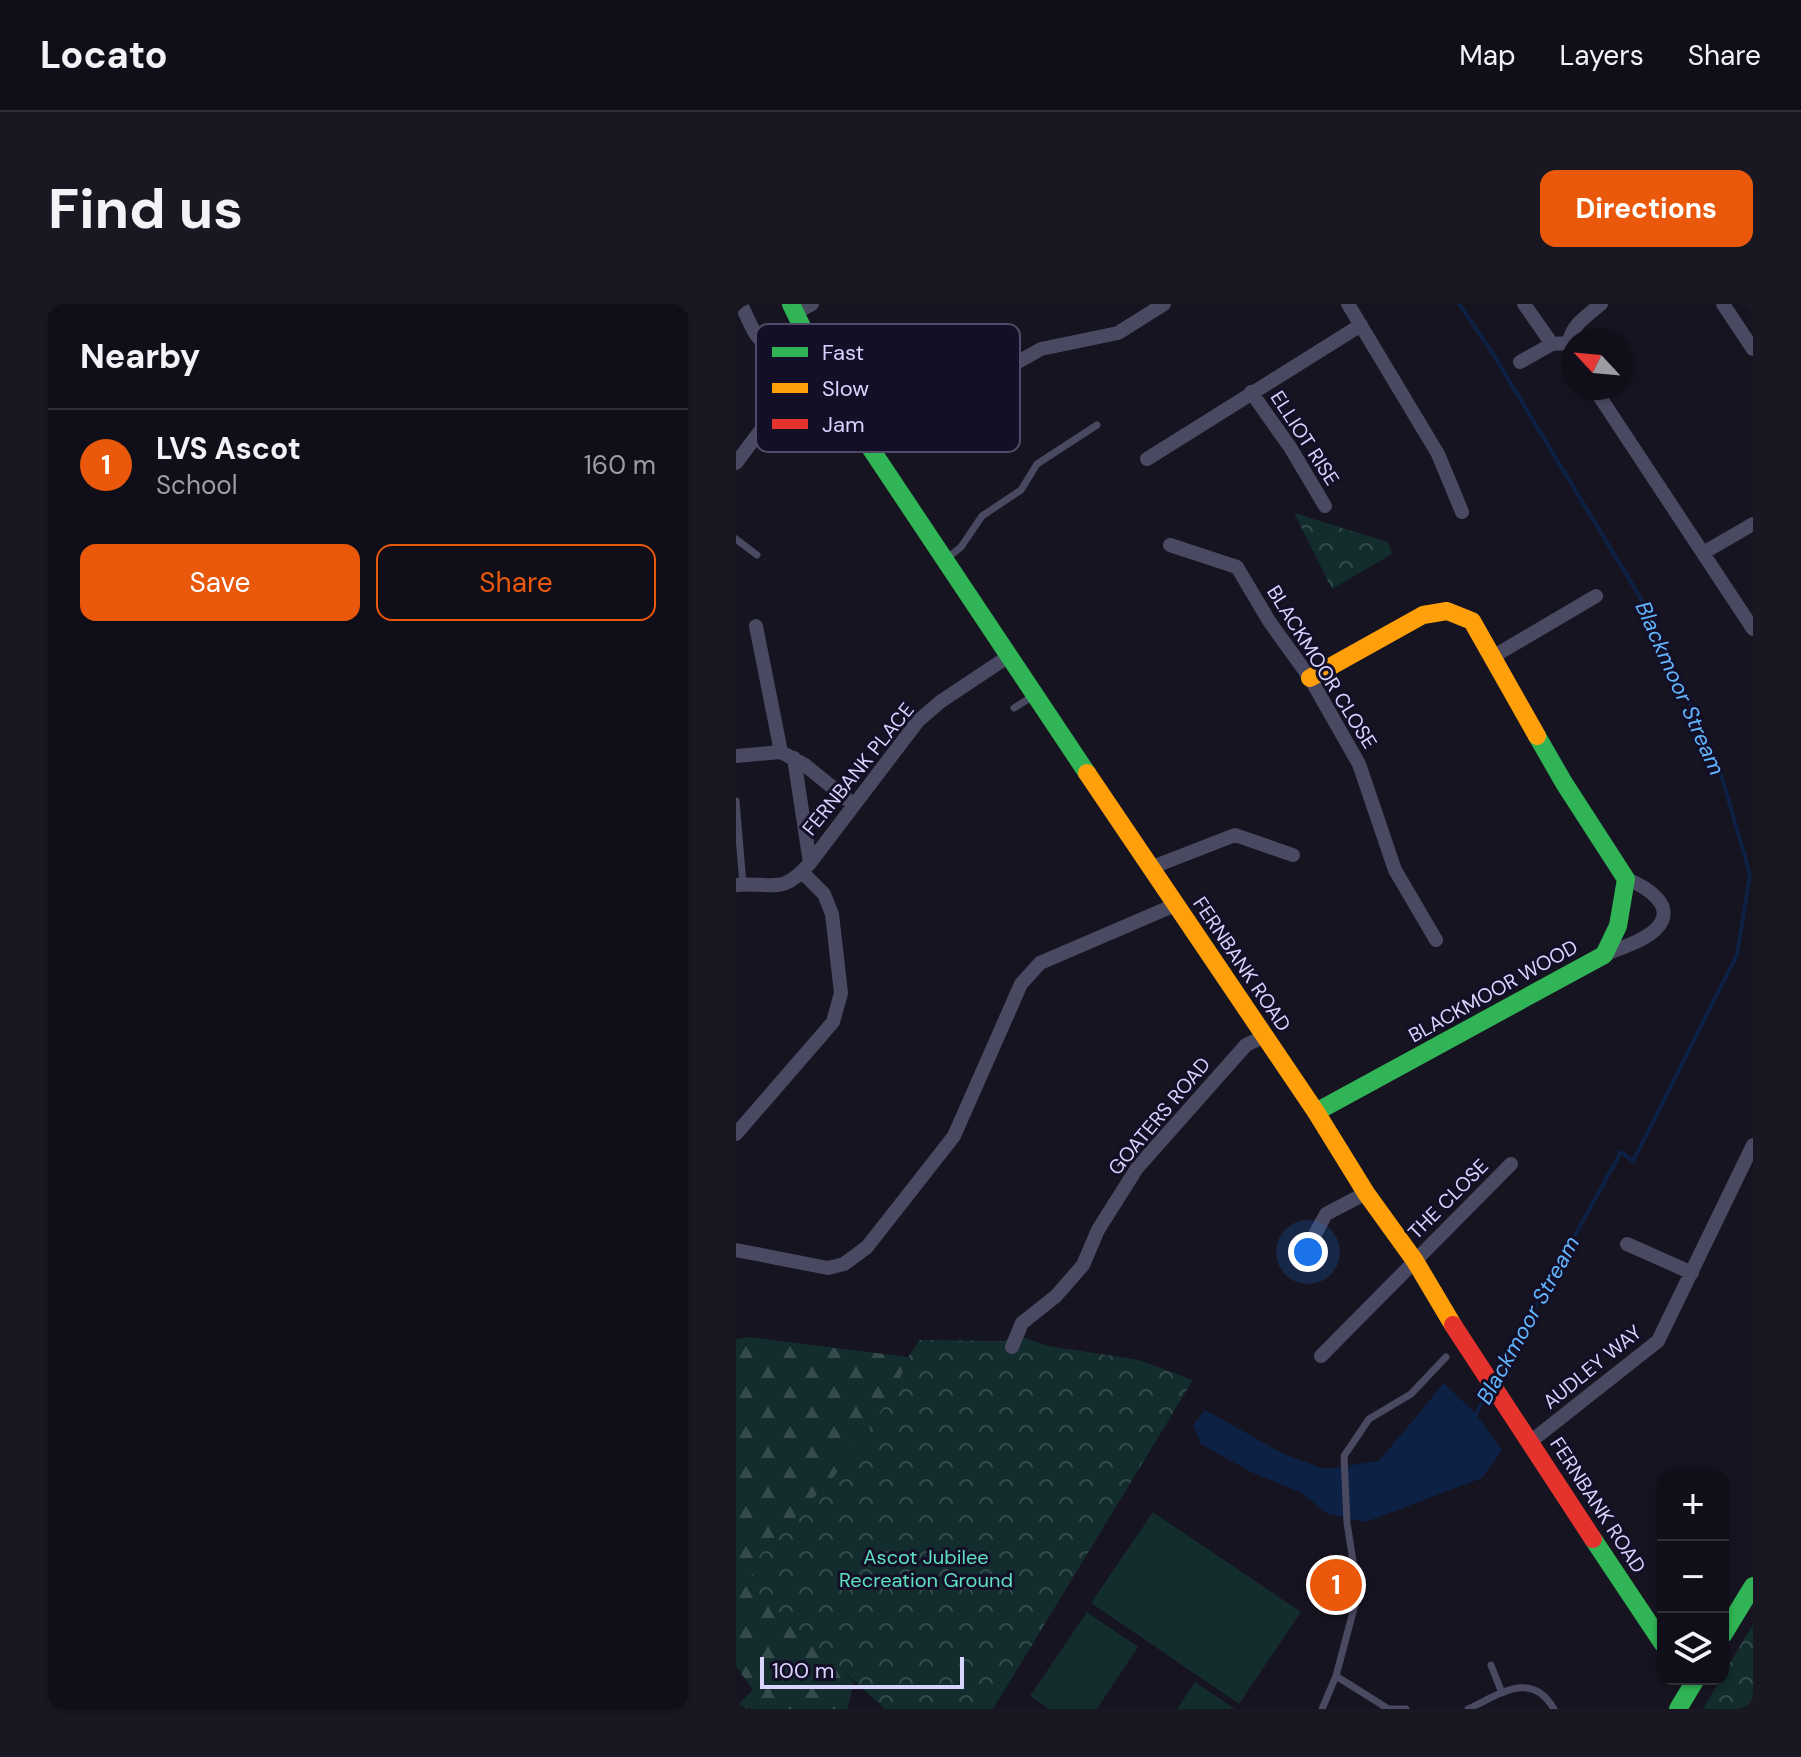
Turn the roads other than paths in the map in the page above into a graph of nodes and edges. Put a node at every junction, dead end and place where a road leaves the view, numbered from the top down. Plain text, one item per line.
1 (741, 304) edge
2 (812, 304) edge
3 (1164, 304) edge
4 (1348, 304) edge
5 (1524, 304) edge
6 (1601, 304) edge
7 (1723, 304) edge
8 (793, 309) edge
9 (1361, 325) junction
10 (1575, 328) edge
11 (756, 335) edge
12 (1552, 344) junction
13 (1561, 347) edge
14 (1753, 349) edge
15 (1020, 361) edge
16 (1520, 362) dead end
17 (1251, 392) junction
18 (1602, 400) edge
19 (1097, 425) dead end
20 (756, 437) edge
21 (873, 452) edge
22 (1147, 459) dead end
23 (736, 463) edge
24 (1325, 506) dead end
25 (1462, 512) dead end
26 (1753, 524) edge
27 (736, 539) edge
28 (1170, 545) dead end
29 (1703, 553) junction
30 (757, 555) dead end
31 (945, 560) junction
32 (1596, 596) dead end
33 (756, 626) dead end
34 (1753, 629) edge
35 (1009, 656) junction
36 (1494, 656) junction
37 (1310, 678) junction
38 (1035, 695) junction
39 (1014, 708) dead end
40 (788, 755) junction
41 (736, 756) edge
42 (736, 801) edge
43 (854, 805) junction
44 (1293, 855) dead end
45 (806, 867) junction
46 (1150, 868) junction
47 (1626, 879) junction
48 (740, 885) edge
49 (1175, 905) junction
50 (1436, 940) dead end
51 (1604, 955) junction
52 (1265, 1036) junction
53 (1316, 1112) junction
54 (736, 1134) edge
55 (1753, 1145) edge
56 (1511, 1164) dead end
57 (1366, 1193) junction
58 (1627, 1244) dead end
59 (736, 1250) edge
60 (1415, 1261) junction
61 (1300, 1262) dead end
62 (1692, 1273) junction
63 (1012, 1347) dead end
64 (1321, 1356) dead end
65 (1446, 1357) dead end
66 (1530, 1442) junction
67 (1753, 1586) edge
68 (1729, 1625) edge
69 (1657, 1635) edge
70 (1491, 1665) dead end
71 (1336, 1676) junction
72 (1692, 1685) edge
73 (1502, 1693) junction
74 (1385, 1708) edge
75 (1322, 1709) edge
76 (1406, 1709) edge
77 (1468, 1709) edge
78 (1554, 1709) edge
79 (1678, 1709) edge

1 - 11 street
2 - 8 street
3 - 15 street
4 - 9 street
5 - 12 street
6 - 10 street
7 - 14 street
9 - 17 street, ELLIOT RISE
9 - 25 street
12 - 13 street
12 - 16 street
17 - 22 street, ELLIOT RISE
17 - 24 street, ELLIOT RISE
18 - 29 street
19 - 31 lane
20 - 23 street
21 - 31 street, FERNBANK ROAD
26 - 29 street
27 - 30 lane
28 - 37 street, BLACKMOOR CLOSE
29 - 34 street
31 - 35 street, FERNBANK ROAD
32 - 36 street
33 - 40 street
35 - 38 street, FERNBANK ROAD
35 - 43 street, FERNBANK PLACE
36 - 37 street
36 - 47 street
37 - 50 street, BLACKMOOR CLOSE
38 - 39 lane
38 - 46 street, FERNBANK ROAD
40 - 41 street
40 - 43 street
40 - 45 street
42 - 48 lane
43 - 45 street, FERNBANK PLACE
44 - 46 street
45 - 48 street
45 - 54 street
46 - 49 street, FERNBANK ROAD
47 - 51 street, BLACKMOOR WOOD
47 - 51 street
49 - 52 street, FERNBANK ROAD
49 - 59 street
51 - 53 street, BLACKMOOR WOOD
52 - 53 street, FERNBANK ROAD
52 - 63 street, GOATERS ROAD
53 - 57 street, FERNBANK ROAD
55 - 62 street, AUDLEY WAY
56 - 60 street, THE CLOSE
57 - 60 street, FERNBANK ROAD
57 - 61 street
58 - 62 street
60 - 64 street, THE CLOSE
60 - 66 street, FERNBANK ROAD
62 - 66 street, AUDLEY WAY
65 - 71 lane
66 - 69 street, FERNBANK ROAD
67 - 68 street
70 - 73 lane
71 - 74 lane
71 - 75 lane
72 - 79 street
73 - 77 lane
73 - 78 lane
74 - 76 lane

